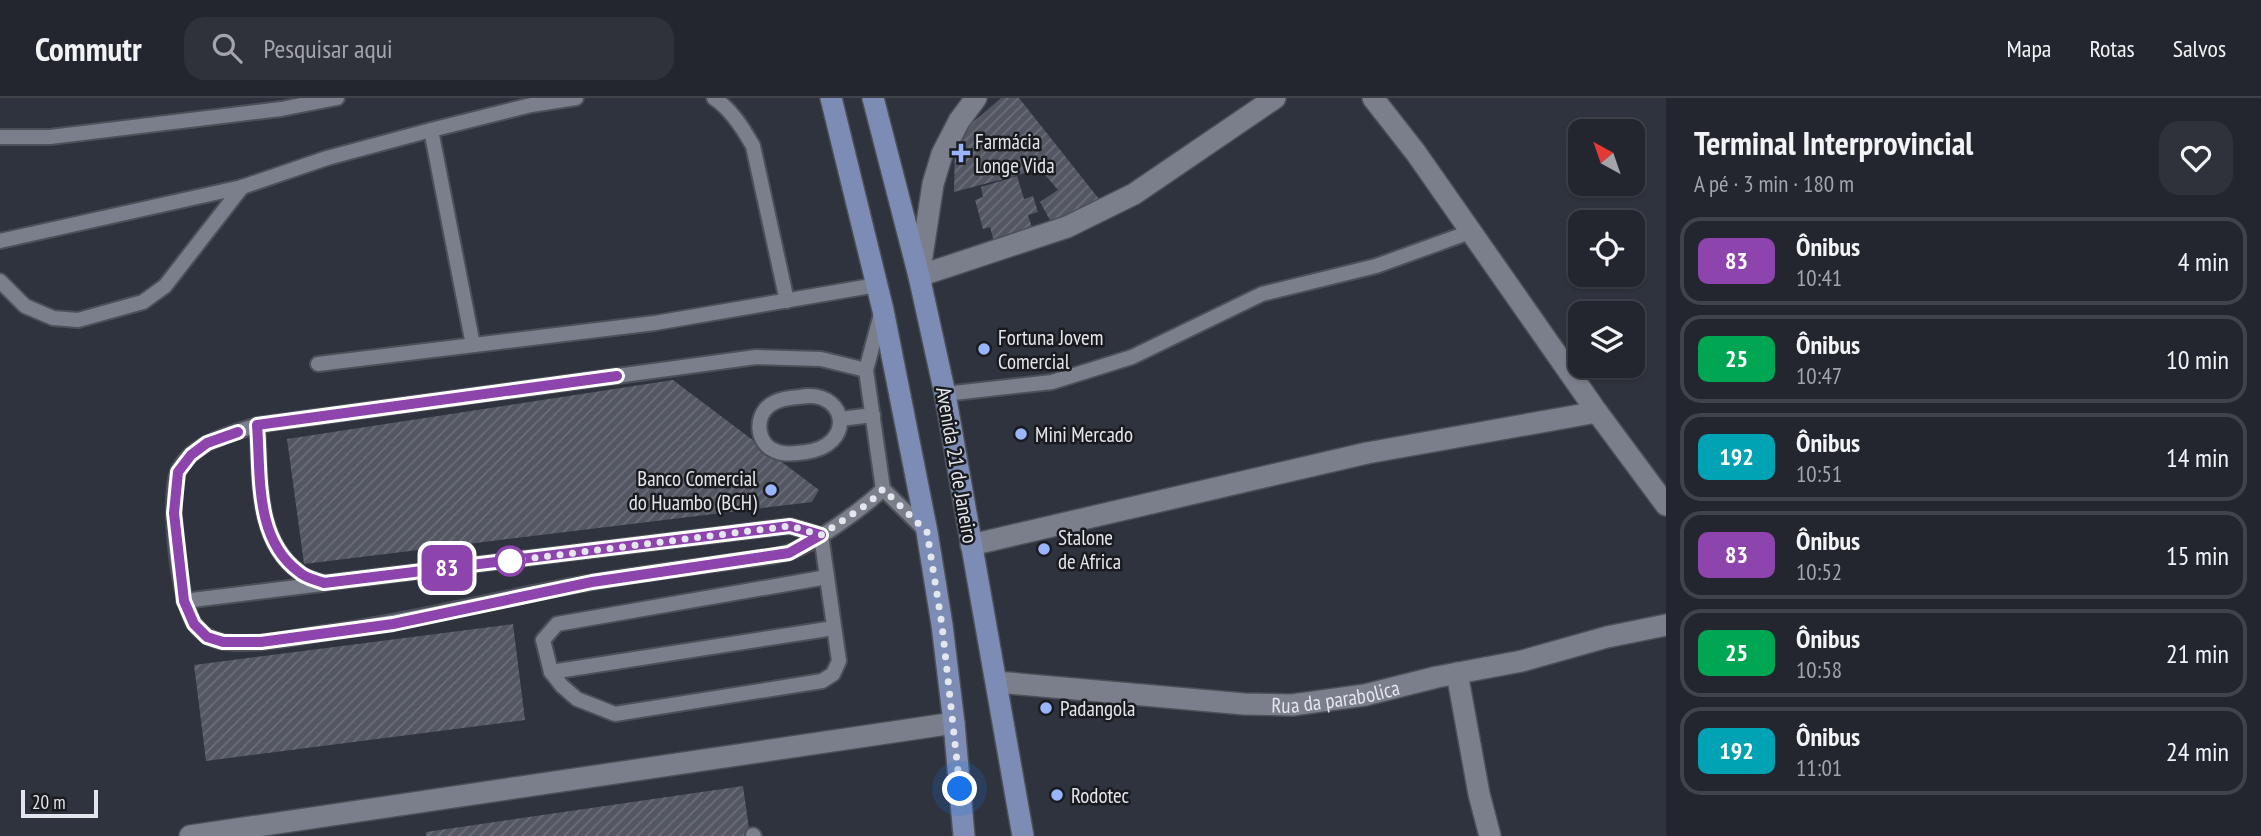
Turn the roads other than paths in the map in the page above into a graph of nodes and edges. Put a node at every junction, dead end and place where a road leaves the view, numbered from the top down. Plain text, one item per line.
1 (337, 98) edge
2 (576, 98) edge
3 (714, 98) edge
4 (831, 98) edge
5 (873, 98) edge
6 (976, 98) edge
7 (1275, 98) edge
8 (1373, 98) edge
9 (431, 130) junction
10 (0, 137) edge
11 (242, 187) junction
12 (1470, 232) junction
13 (0, 241) edge
14 (919, 276) junction
15 (0, 282) edge
16 (877, 285) junction
17 (787, 301) junction
18 (883, 310) junction
19 (473, 345) junction
20 (318, 364) dead end
21 (866, 370) junction
22 (945, 394) junction
23 (1597, 412) junction
24 (873, 415) junction
25 (839, 419) junction
26 (257, 425) junction
27 (883, 489) junction
28 (1666, 505) edge
29 (927, 532) junction
30 (821, 535) junction
31 (971, 545) junction
32 (827, 577) junction
33 (324, 583) junction
34 (184, 601) junction
35 (1666, 625) edge
36 (834, 628) junction
37 (551, 673) junction
38 (1457, 673) junction
39 (997, 682) junction
40 (954, 723) junction
41 (190, 836) edge
42 (964, 836) edge
43 (1023, 836) edge
44 (1490, 836) edge

1 - 10 lane
2 - 9 lane
3 - 17 lane
4 - 16 main road, Avenida 21 de Janeiro
5 - 14 main road, Avenida 21 de Janeiro
6 - 14 street
7 - 14 street
8 - 12 street
9 - 11 lane
9 - 19 lane
11 - 13 lane
11 - 15 lane
12 - 22 lane
12 - 23 street
14 - 22 main road, Avenida 21 de Janeiro
16 - 17 lane
16 - 18 main road, Avenida 21 de Janeiro
17 - 19 lane
18 - 21 lane
18 - 29 main road, Avenida 21 de Janeiro
19 - 20 lane
21 - 24 lane
21 - 26 lane
22 - 31 main road, Avenida 21 de Janeiro
23 - 28 street
23 - 31 street
24 - 25 lane
24 - 27 lane
25 - 25 lane
26 - 33 lane
26 - 34 lane
27 - 29 lane
27 - 30 lane
29 - 40 main road, Avenida 21 de Janeiro
30 - 32 lane
30 - 33 lane
30 - 34 lane
31 - 39 main road, Avenida 21 de Janeiro
32 - 36 lane
32 - 37 lane
33 - 34 lane
35 - 38 street, Rua da parabolica
36 - 37 lane
36 - 37 lane
38 - 39 street, Rua da parabolica
38 - 44 street
39 - 43 main road, Avenida 21 de Janeiro
40 - 41 street
40 - 42 main road, Avenida 21 de Janeiro

